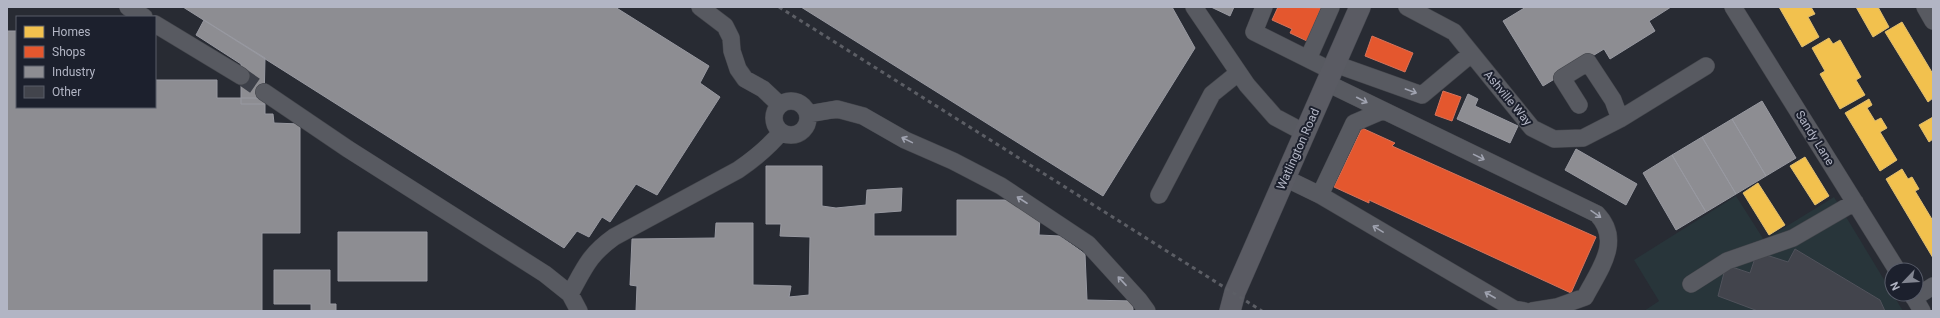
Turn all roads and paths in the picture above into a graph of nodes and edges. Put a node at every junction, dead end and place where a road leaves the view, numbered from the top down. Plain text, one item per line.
1 (128, 7) edge
2 (700, 7) edge
3 (1194, 7) edge
4 (1264, 7) edge
5 (1332, 7) edge
6 (1407, 7) edge
7 (1733, 7) edge
8 (1925, 7) edge
9 (1358, 13) edge
10 (142, 16) edge
11 (1933, 21) edge
12 (156, 25) edge
13 (1472, 54) junction
14 (1308, 59) junction
15 (1706, 66) dead end
16 (1238, 73) junction
17 (1332, 73) junction
18 (241, 76) tunnel mouth
19 (264, 92) tunnel mouth
20 (780, 105) junction
21 (1579, 105) dead end
22 (1382, 111) junction
23 (808, 114) junction
24 (1620, 119) junction
25 (781, 132) junction
26 (1306, 133) junction
27 (1285, 178) junction
28 (1320, 195) junction
29 (1159, 196) dead end
30 (1855, 202) junction
31 (1892, 262) edge
32 (1691, 284) dead end
33 (1933, 286) edge
34 (570, 294) junction
35 (1924, 294) edge
36 (1233, 301) edge
37 (579, 311) edge
38 (1147, 311) edge
39 (1526, 311) edge
40 (1532, 311) edge

1 - 10 street
2 - 20 street
3 - 16 street
4 - 14 street
5 - 9 street
5 - 14 street
6 - 13 street, Ashville Way
7 - 30 street, Sandy Lane
8 - 11 street
9 - 17 main road, Watlington Road
12 - 18 street
17 -> 13 street
13 - 24 street, Ashville Way
14 - 17 street
15 - 24 street, Ashville Way
16 - 26 street
16 - 29 street
17 -> 22 street
17 - 26 main road, Watlington Road
19 - 34 street
20 - 23 street
20 - 25 street
21 - 24 street
22 - 28 street
22 -> 40 street
23 - 25 street
38 -> 23 street
25 - 34 street
26 - 27 main road, Watlington Road
27 - 28 street
27 - 36 main road, Watlington Road
39 -> 28 street
30 - 31 street, Sandy Lane
30 - 32 street
33 - 35 street
34 - 37 street

